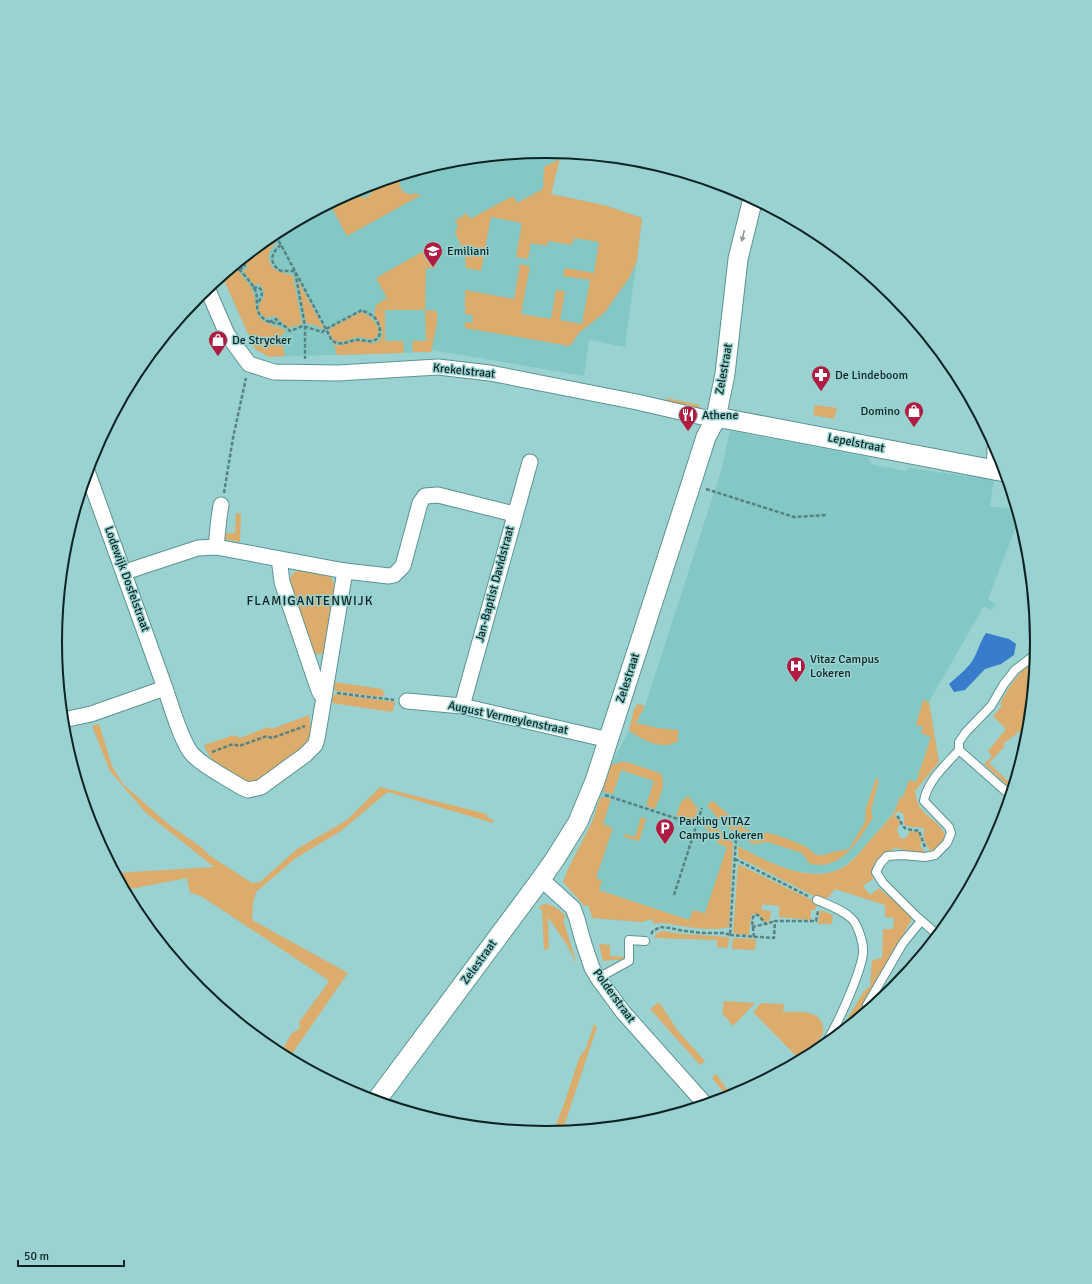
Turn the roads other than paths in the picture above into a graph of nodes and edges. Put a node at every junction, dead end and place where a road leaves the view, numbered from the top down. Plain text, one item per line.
1 (751, 204) edge
2 (210, 294) edge
3 (716, 418) junction
4 (530, 462) dead end
5 (998, 471) edge
6 (90, 480) edge
7 (221, 505) road end
8 (514, 514) junction
9 (216, 547) junction
10 (281, 560) junction
11 (345, 570) junction
12 (124, 572) junction
13 (330, 659) junction
14 (1029, 659) edge
15 (310, 662) junction
16 (165, 688) junction
17 (325, 694) junction
18 (407, 701) road end
19 (462, 706) junction
20 (68, 719) edge
21 (609, 740) junction
22 (959, 750) junction
23 (1006, 792) edge
24 (541, 879) junction
25 (817, 900) road end
26 (921, 921) junction
27 (934, 932) edge
28 (645, 941) road end
29 (598, 978) junction
30 (868, 1003) edge
31 (831, 1033) edge
32 (380, 1096) edge
33 (702, 1100) edge

1 -> 3 street, Zelestraat
2 - 3 street, Krekelstraat
3 - 5 street, Lepelstraat
3 - 21 street, Zelestraat
4 - 8 street, Jan-Baptist Davidstraat
6 - 12 street, Lodewijk Dosfelstraat
7 - 9 street
8 - 11 street
8 - 19 street, Jan-Baptist Davidstraat
9 - 10 street
9 - 12 street
10 - 11 street
10 - 15 street
11 - 13 street
12 - 16 street, Lodewijk Dosfelstraat
13 - 15 street
13 - 17 street
14 - 22 lane
15 - 17 street
16 - 17 street, Lodewijk Dosfelstraat
16 - 20 street
18 - 19 street, August Vermeylenstraat
19 - 21 street, August Vermeylenstraat
21 - 24 street, Zelestraat
22 - 23 lane
22 - 26 lane
24 - 29 street, Polderstraat
24 - 32 street, Zelestraat
25 - 31 lane
26 - 27 lane
26 - 30 lane
28 - 29 lane
29 - 33 street, Polderstraat

